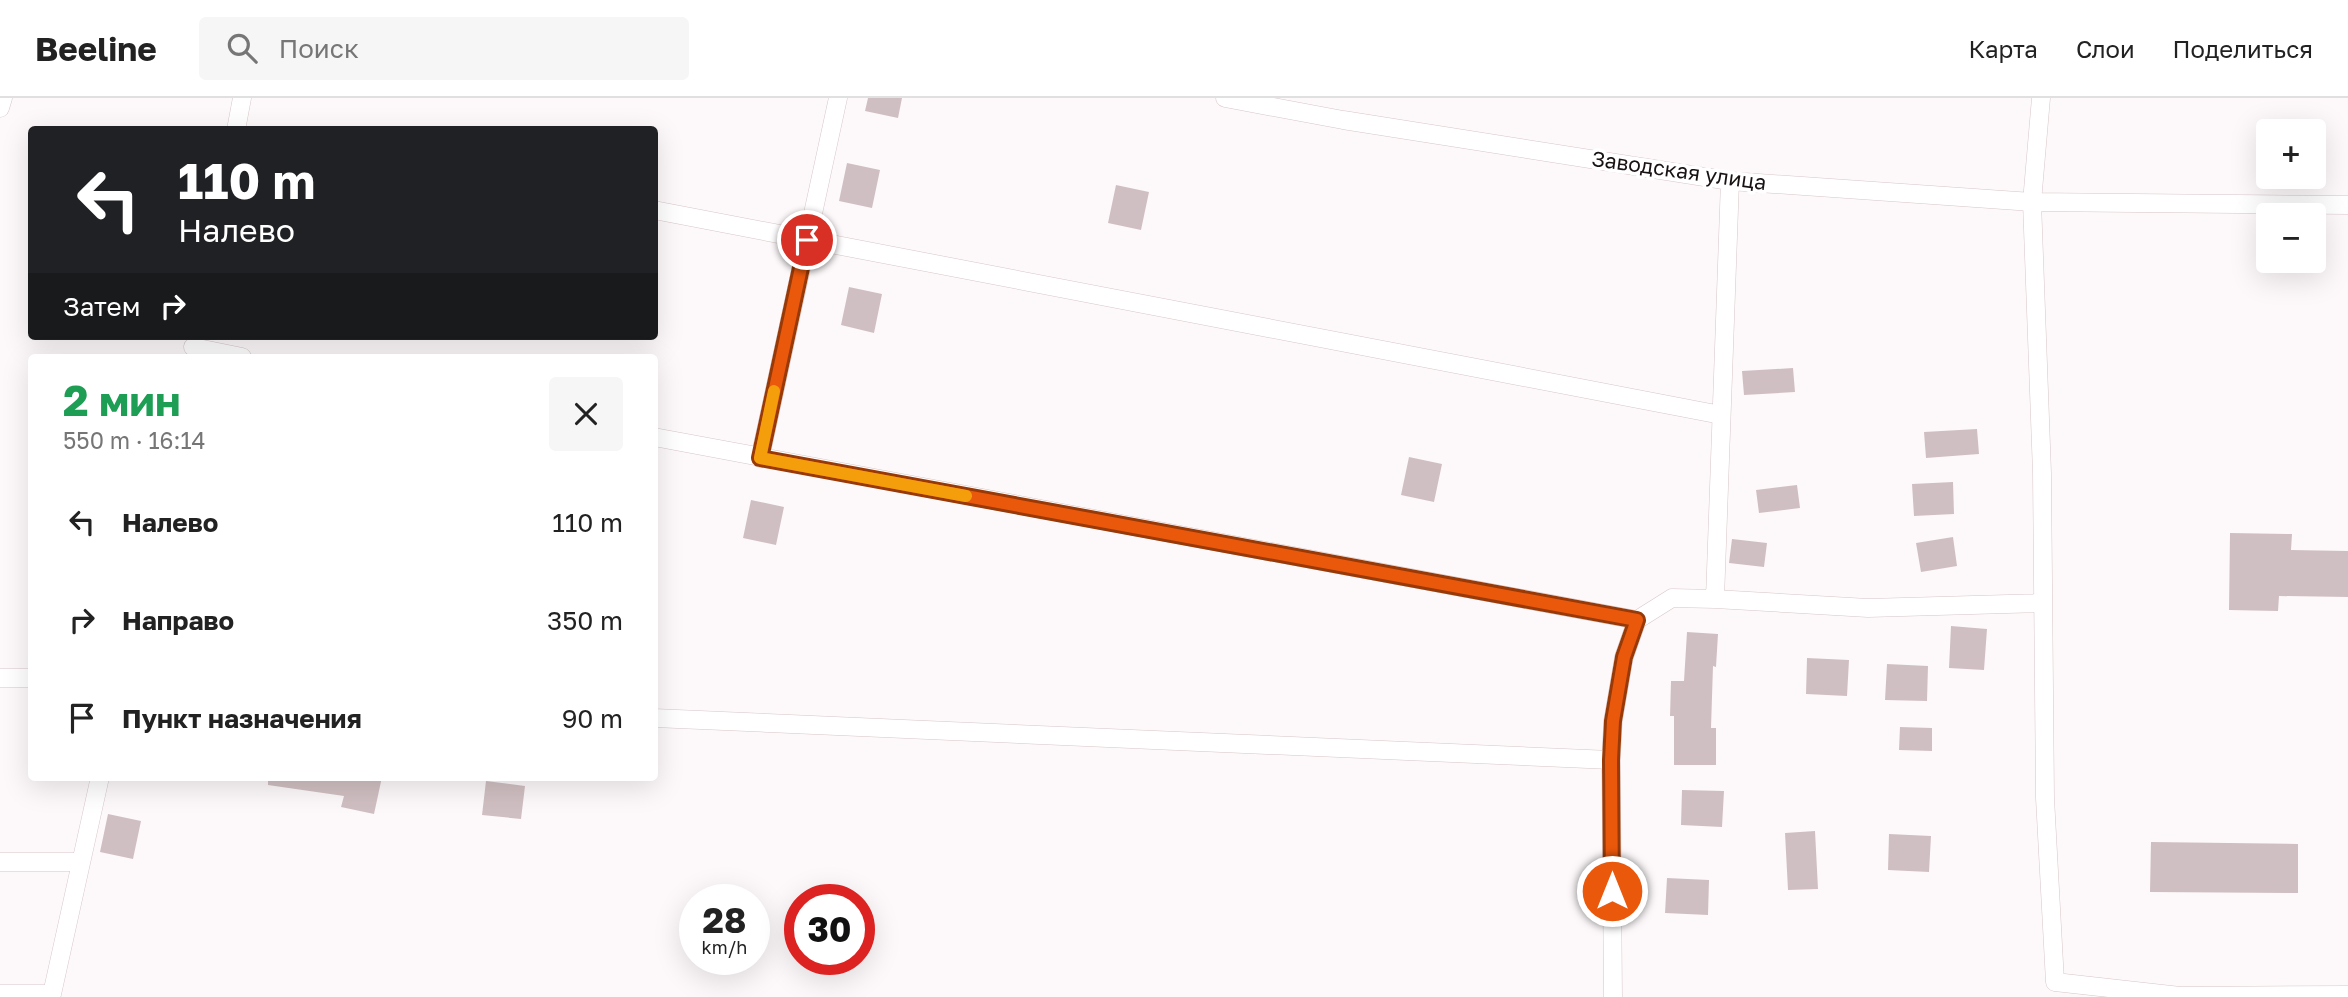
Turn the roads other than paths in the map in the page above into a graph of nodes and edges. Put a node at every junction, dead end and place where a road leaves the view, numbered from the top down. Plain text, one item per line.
1 (3, 98) edge
2 (242, 98) edge
3 (838, 98) edge
4 (1225, 98) edge
5 (2041, 98) edge
6 (0, 108) edge
7 (238, 126) edge
8 (1730, 181) junction
9 (2032, 202) junction
10 (2348, 205) edge
11 (658, 211) edge
12 (807, 240) junction
13 (193, 347) edge
14 (227, 354) edge
15 (1721, 415) junction
16 (658, 438) edge
17 (760, 458) junction
18 (1715, 598) junction
19 (2043, 603) junction
20 (1637, 620) junction
21 (0, 678) edge
22 (28, 678) edge
23 (658, 718) edge
24 (1611, 760) junction
25 (99, 781) edge
26 (0, 862) edge
27 (81, 862) junction
28 (0, 995) edge
29 (2348, 995) edge
30 (1613, 997) edge

1 - 6 street
2 - 7 street
3 - 12 street
4 - 8 street, Заводская улица
5 - 9 street
8 - 9 street, Заводская улица
8 - 15 street
9 - 10 street, Заводская улица
9 - 19 street
11 - 12 street
12 - 15 street
12 - 17 street
13 - 14 street
15 - 18 street
16 - 17 street
17 - 20 street
18 - 19 street
18 - 20 street
19 - 29 street
20 - 24 street
21 - 22 street
23 - 24 street
24 - 30 street
25 - 27 street
26 - 27 street
27 - 28 street

